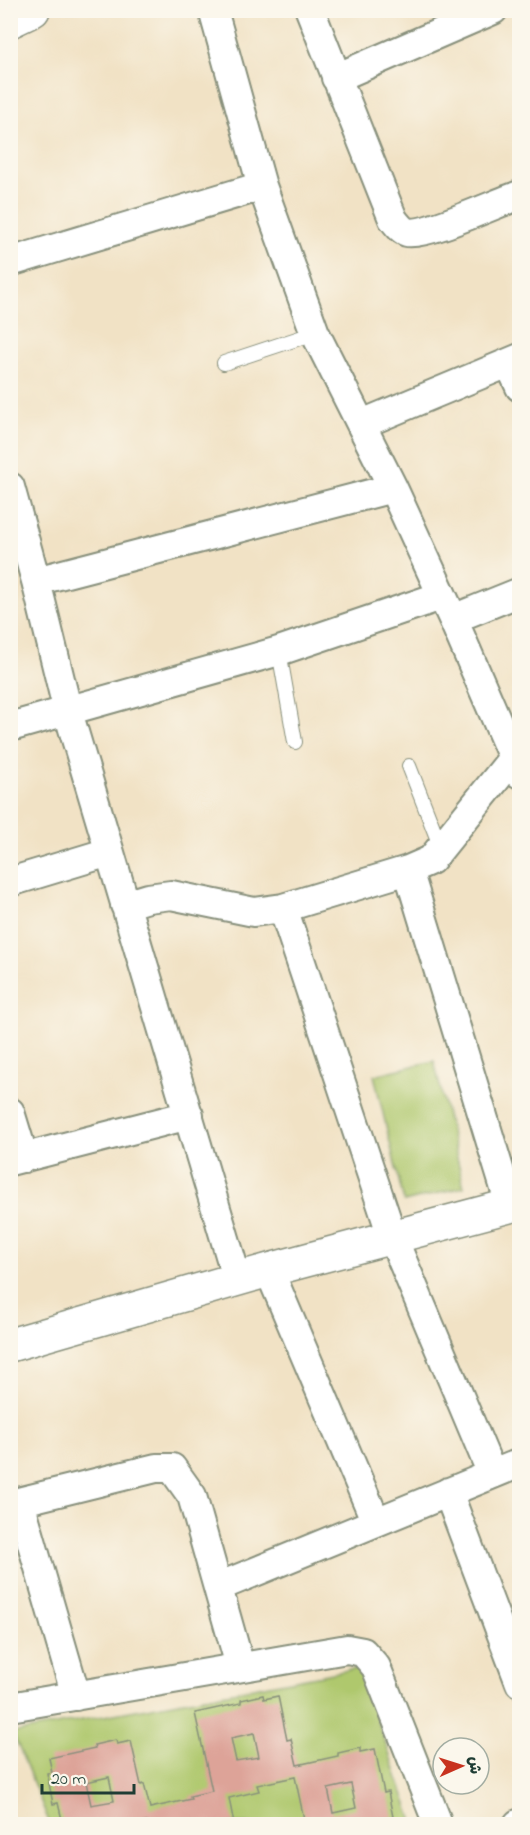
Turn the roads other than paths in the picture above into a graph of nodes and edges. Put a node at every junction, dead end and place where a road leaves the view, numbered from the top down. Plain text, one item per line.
1 (33, 10) edge
2 (213, 10) edge
3 (310, 10) edge
4 (493, 10) edge
5 (10, 21) edge
6 (336, 78) junction
7 (262, 186) junction
8 (519, 195) edge
9 (10, 262) edge
10 (315, 333) junction
11 (224, 363) dead end
12 (516, 370) edge
13 (362, 424) junction
14 (10, 487) edge
15 (393, 488) junction
16 (36, 581) junction
17 (519, 592) edge
18 (447, 607) junction
19 (279, 651) junction
20 (68, 712) junction
21 (10, 728) edge
22 (295, 742) dead end
23 (517, 763) edge
24 (408, 766) dead end
25 (441, 848) junction
26 (109, 852) junction
27 (408, 870) junction
28 (10, 882) edge
29 (125, 905) junction
30 (283, 908) junction
31 (10, 1112) edge
32 (189, 1115) junction
33 (17, 1160) edge
34 (515, 1204) edge
35 (392, 1236) junction
36 (268, 1270) junction
37 (237, 1279) junction
38 (10, 1346) edge
39 (519, 1463) edge
40 (492, 1474) junction
41 (448, 1492) junction
42 (15, 1503) edge
43 (376, 1522) junction
44 (218, 1587) junction
45 (240, 1666) junction
46 (519, 1683) edge
47 (76, 1696) junction
48 (10, 1707) edge
49 (438, 1824) edge

1 - 5 street
2 - 7 street
3 - 6 street
4 - 6 street
6 - 8 street
7 - 9 street
7 - 10 street
10 - 11 lane
10 - 13 street
12 - 13 street
13 - 15 street
14 - 16 street
15 - 16 street
15 - 18 street
16 - 20 street
17 - 18 street
18 - 19 street
18 - 23 street
19 - 20 street
19 - 22 lane
20 - 21 street
20 - 26 street
23 - 25 street
24 - 25 lane
25 - 27 street
26 - 28 street
26 - 29 street
27 - 30 street
27 - 34 street
29 - 30 street
29 - 32 street
30 - 35 street
31 - 33 street
32 - 33 street
32 - 37 street
34 - 35 street
35 - 36 street
35 - 40 street
36 - 37 street
36 - 43 street
37 - 38 street
39 - 40 street
40 - 41 street
41 - 43 street
41 - 46 street
42 - 44 street
42 - 47 street
43 - 44 street
44 - 45 street
45 - 47 street
45 - 49 street
47 - 48 street

